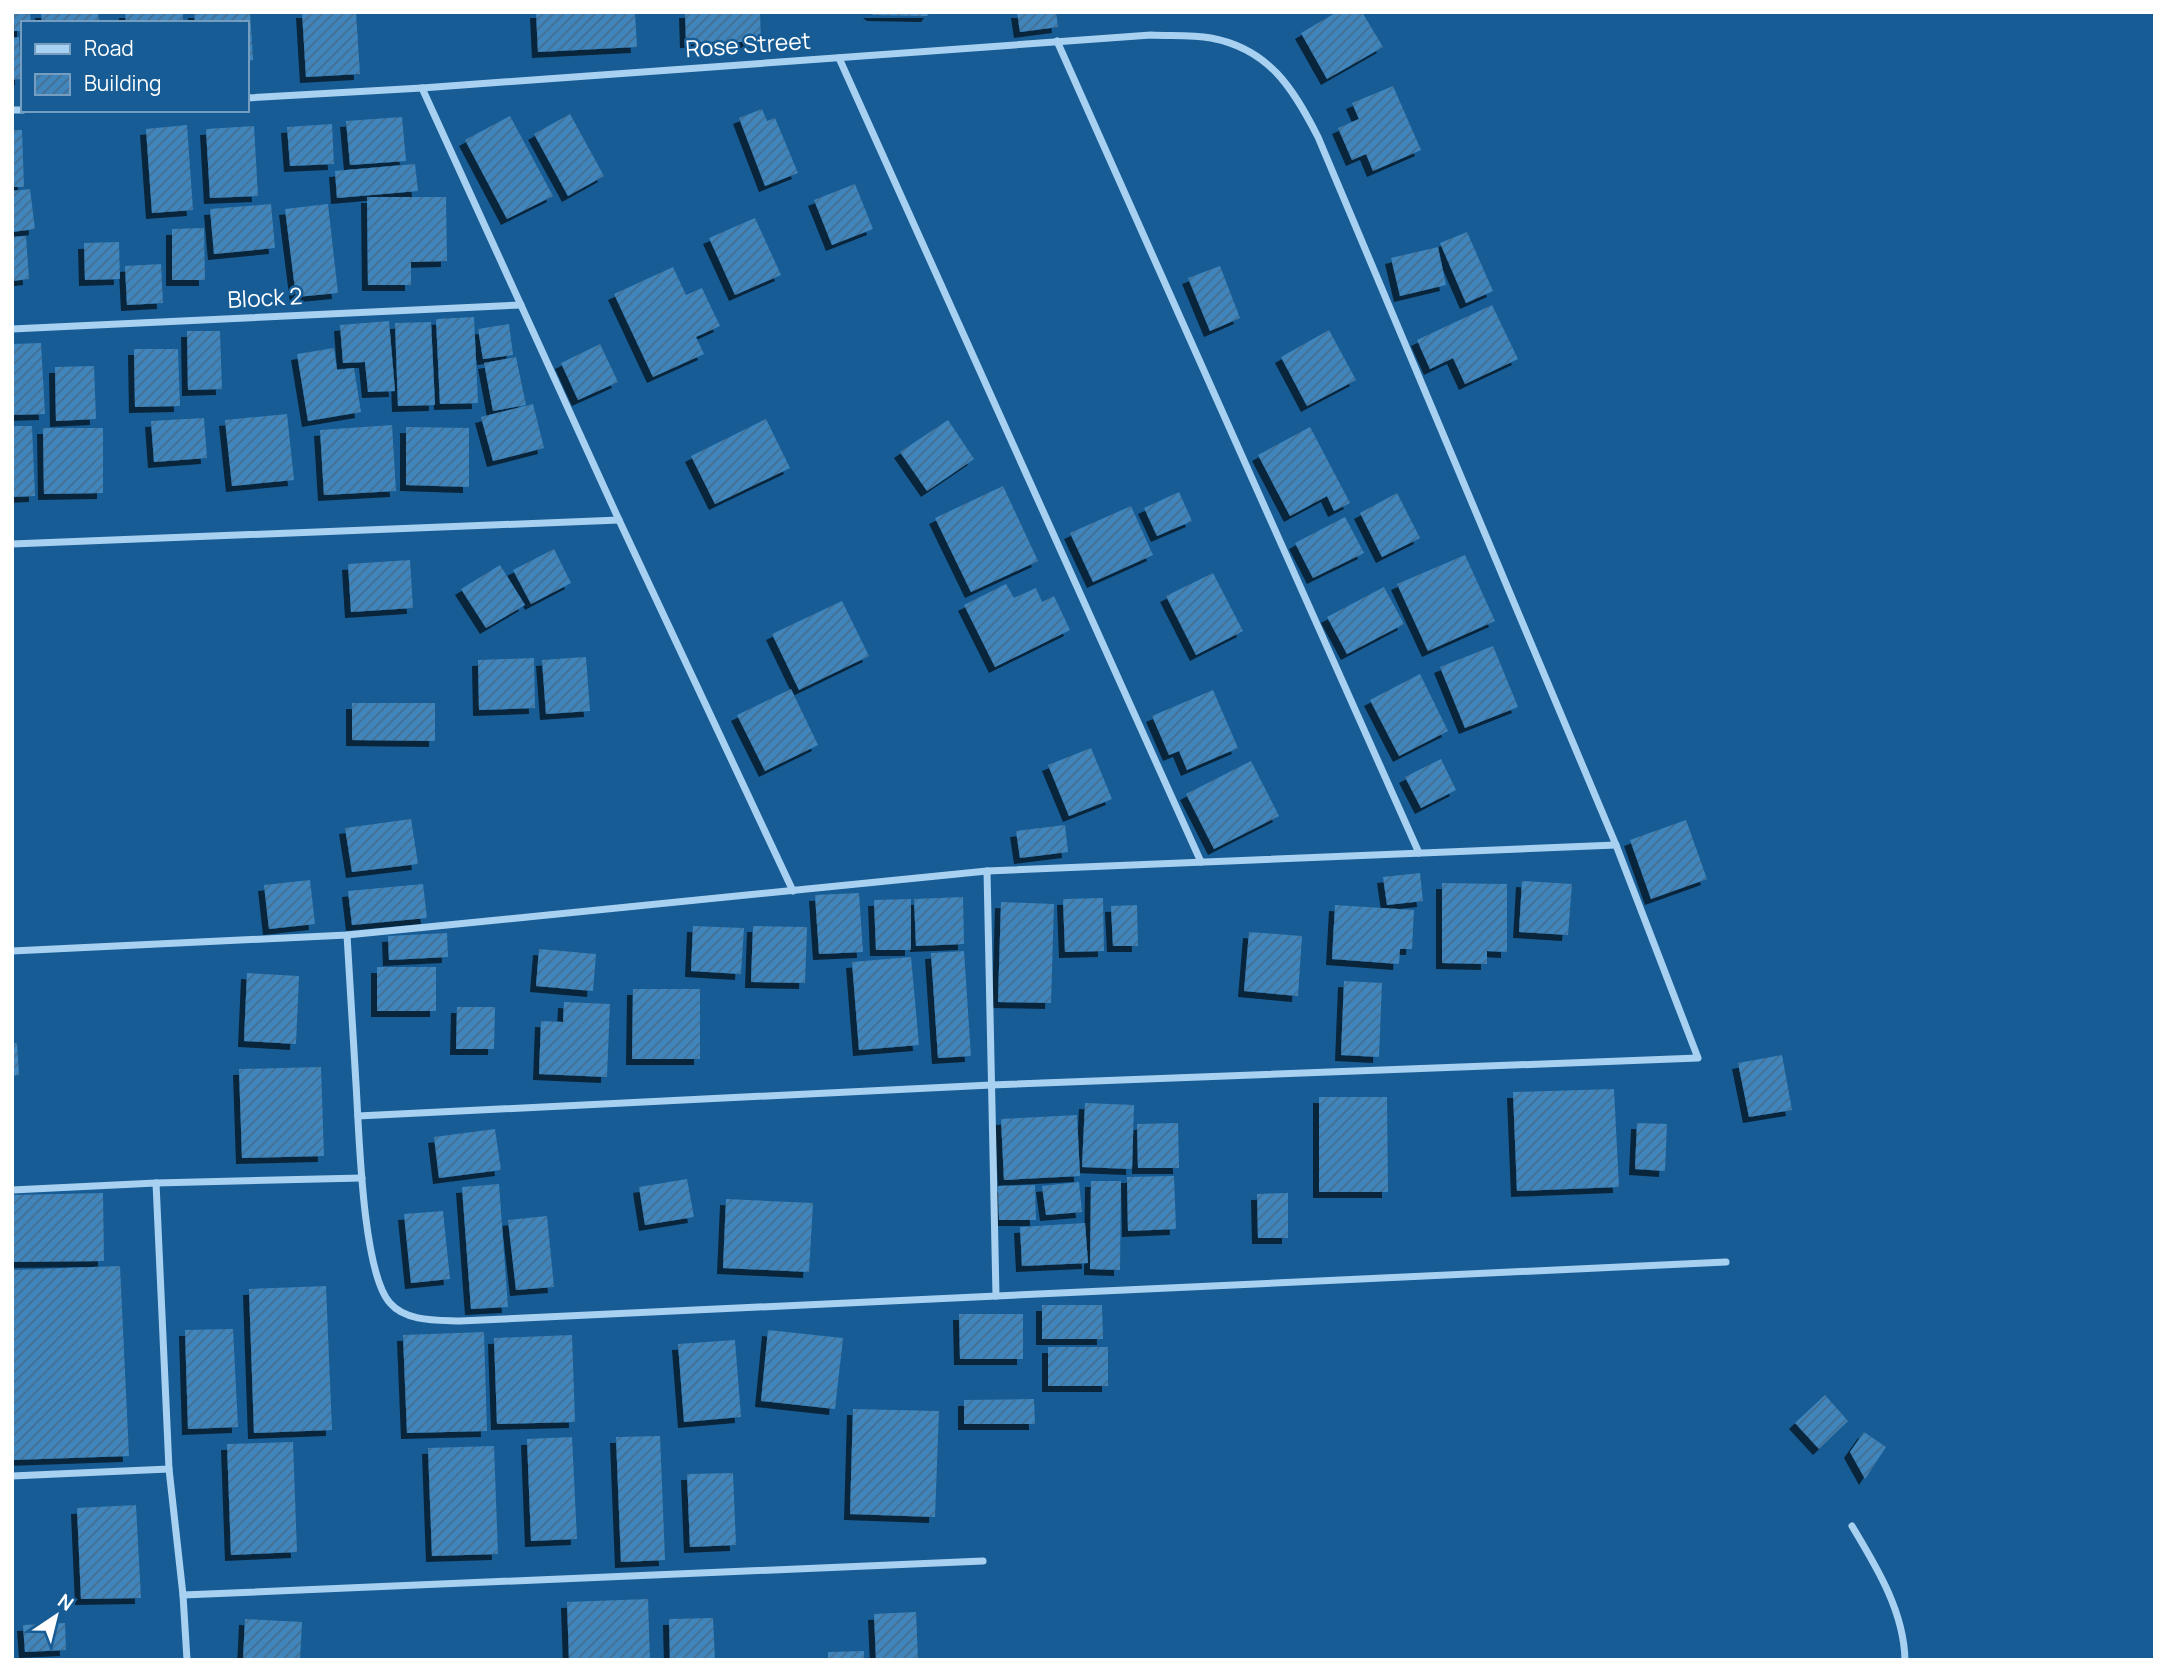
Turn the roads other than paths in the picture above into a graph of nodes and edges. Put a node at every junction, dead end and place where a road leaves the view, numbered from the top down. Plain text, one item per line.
1 (1056, 41) junction
2 (839, 58) junction
3 (422, 88) junction
4 (248, 98) edge
5 (521, 305) junction
6 (12, 329) edge
7 (619, 520) junction
8 (12, 544) edge
9 (1616, 845) junction
10 (1419, 853) junction
11 (1201, 862) junction
12 (987, 871) junction
13 (793, 891) junction
14 (347, 935) junction
15 (12, 951) edge
16 (991, 1085) junction
17 (358, 1116) junction
18 (362, 1178) junction
19 (156, 1183) junction
20 (12, 1190) edge
21 (1726, 1262) dead end
22 (996, 1296) junction
23 (169, 1469) junction
24 (12, 1476) edge
25 (1852, 1526) dead end
26 (983, 1561) dead end
27 (183, 1595) junction
28 (187, 1660) edge
29 (1905, 1660) edge

1 - 2 street, Rose Street
1 - 9 street, Rose Street
1 - 10 street
2 - 3 street, Rose Street
2 - 11 street
3 - 4 street, Rose Street
3 - 5 street
5 - 6 street, Block 2
5 - 7 street
7 - 8 street
7 - 13 street
9 - 10 street
9 - 16 street
10 - 11 street
11 - 12 street
12 - 13 street
12 - 16 street
13 - 14 street
14 - 15 street
14 - 17 street
16 - 17 street
16 - 22 street
17 - 18 street
18 - 19 street
18 - 22 street
19 - 20 street
19 - 23 street
21 - 22 street
23 - 24 street
23 - 27 street
25 - 29 street
26 - 27 street
27 - 28 street

